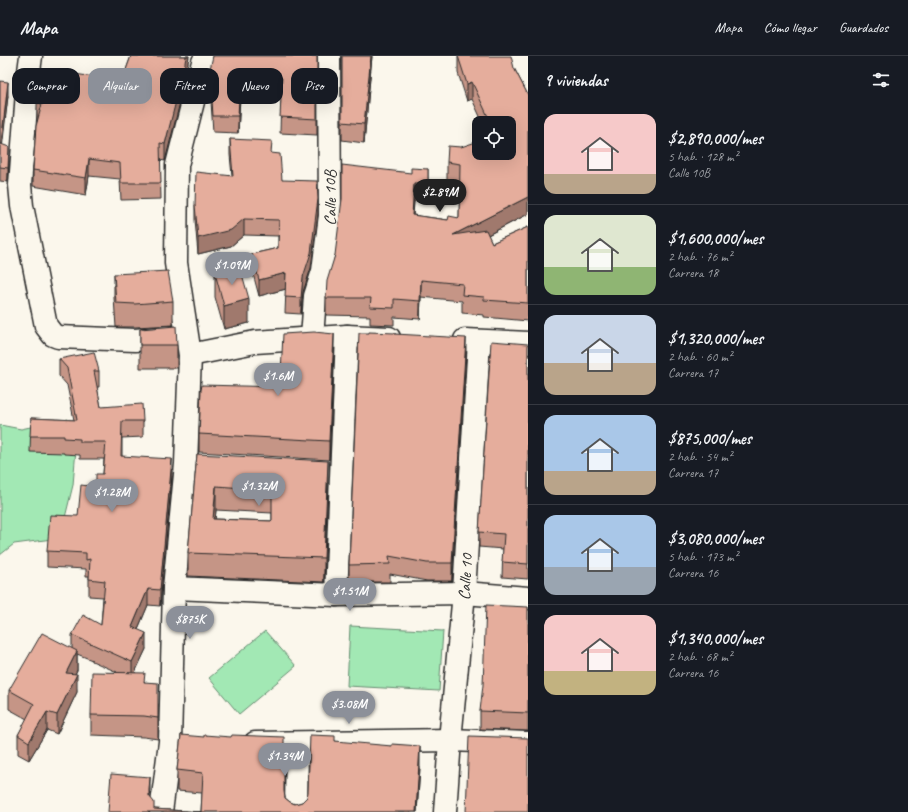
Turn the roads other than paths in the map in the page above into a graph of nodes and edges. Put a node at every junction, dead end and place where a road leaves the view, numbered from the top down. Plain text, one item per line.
1 (31, 56) edge
2 (329, 56) edge
3 (203, 62) dead end
4 (347, 336) junction
5 (312, 338) junction
6 (409, 338) edge
7 (448, 340) edge
8 (479, 341) junction
9 (528, 343) edge
10 (188, 346) junction
11 (318, 472) edge
12 (341, 473) junction
13 (174, 588) junction
14 (464, 593) junction
15 (336, 595) junction
16 (528, 598) edge
17 (450, 740) junction
18 (170, 742) junction
19 (193, 742) edge
20 (233, 743) edge
21 (297, 743) junction
22 (528, 744) edge
23 (161, 812) edge
24 (296, 812) edge
25 (445, 812) edge

1 - 10 street
2 - 5 street, Calle 10B
3 - 10 street
4 - 5 street
4 - 6 street
4 - 12 street
5 - 10 street
7 - 8 street
8 - 9 street
8 - 14 street, Calle 10
10 - 13 street
11 - 12 street
12 - 15 street
13 - 15 street
13 - 18 street
14 - 15 street
14 - 16 street
14 - 17 street, Calle 10
17 - 21 street
17 - 22 street
17 - 25 street, Calle 10
18 - 19 street
18 - 23 street
20 - 21 street
21 - 24 street

